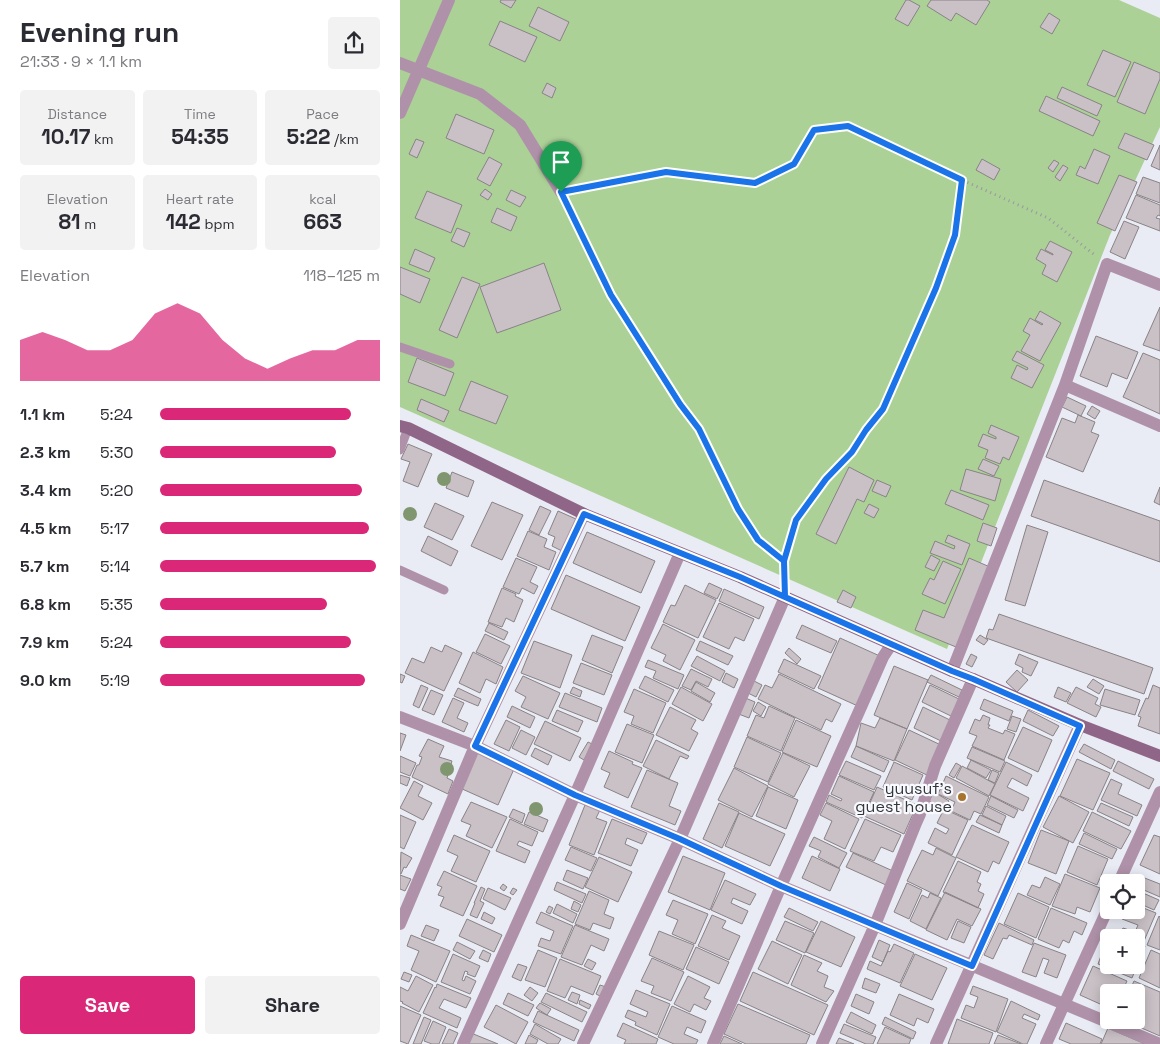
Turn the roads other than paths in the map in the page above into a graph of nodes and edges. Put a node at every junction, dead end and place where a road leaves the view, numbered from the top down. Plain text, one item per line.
1 (449, 0) edge
2 (400, 62) edge
3 (418, 70) junction
4 (400, 113) edge
5 (561, 192) road end
6 (1160, 285) edge
7 (400, 347) edge
8 (450, 364) dead end
9 (1065, 385) junction
10 (1160, 426) edge
11 (404, 427) edge
12 (400, 450) edge
13 (584, 514) junction
14 (680, 553) junction
15 (400, 570) edge
16 (444, 590) dead end
17 (785, 597) junction
18 (891, 645) junction
19 (952, 671) junction
20 (973, 679) junction
21 (400, 717) edge
22 (1080, 726) junction
23 (475, 746) junction
24 (1160, 756) edge
25 (1160, 792) edge
26 (575, 795) junction
27 (680, 839) junction
28 (1123, 874) edge
29 (781, 886) junction
30 (1103, 919) edge
31 (400, 924) edge
32 (875, 925) junction
33 (972, 966) junction
34 (1065, 1004) junction
35 (463, 1044) edge
36 (583, 1044) edge
37 (713, 1044) edge
38 (822, 1044) edge
39 (936, 1044) edge
40 (1046, 1044) edge
41 (1160, 1044) edge

1 - 3 street
2 - 3 street
3 - 4 street
3 - 5 street
6 - 9 street
7 - 8 lane
9 - 10 street
9 - 19 street
11 - 12 lane
11 - 13 street
13 - 14 street
13 - 23 street
14 - 17 street
14 - 26 street
15 - 16 lane
17 - 18 street
17 - 27 street
18 - 19 street
18 - 29 street
19 - 20 street
20 - 22 street
20 - 32 street
21 - 23 street
22 - 24 street
22 - 33 street
23 - 26 street
23 - 31 street
25 - 28 street
26 - 27 street
26 - 35 street
27 - 29 street
27 - 36 street
29 - 32 street
29 - 37 street
30 - 34 street
32 - 33 street
32 - 38 street
33 - 34 street
33 - 39 street
34 - 40 street
34 - 41 street

